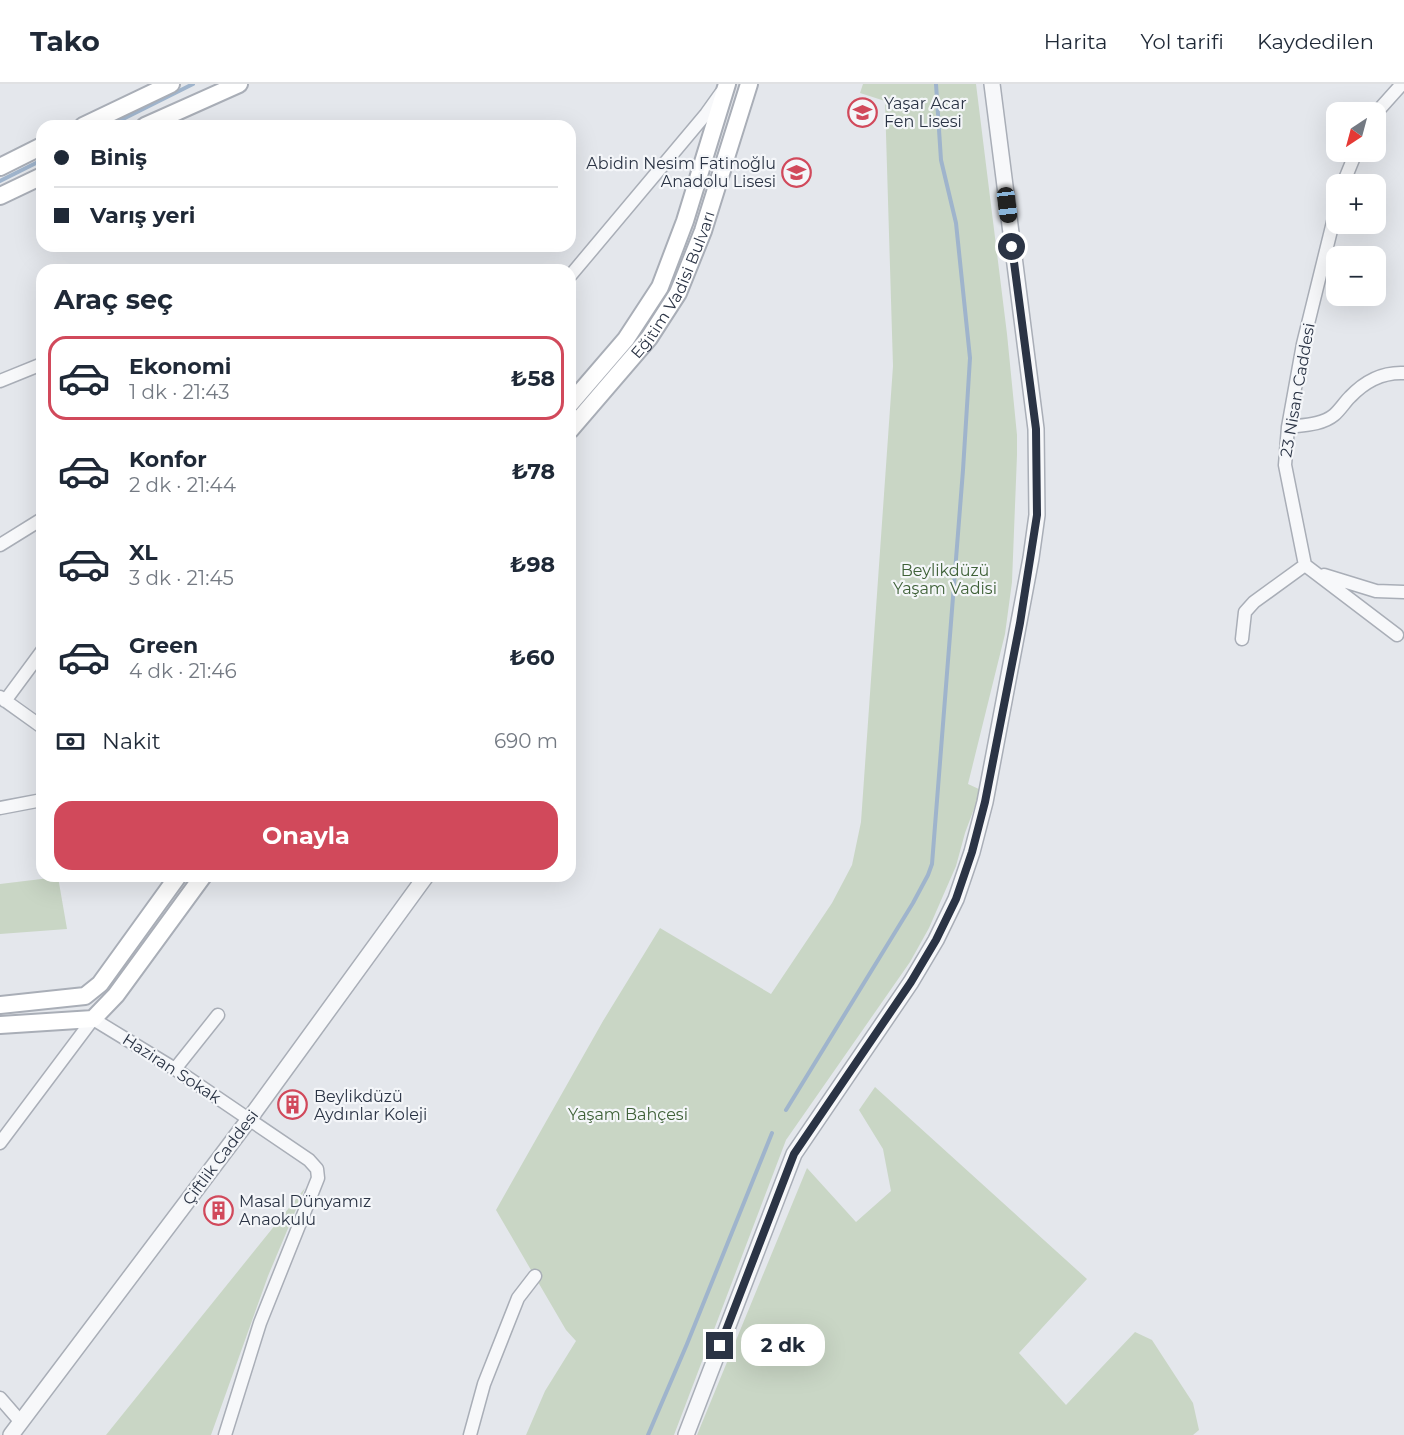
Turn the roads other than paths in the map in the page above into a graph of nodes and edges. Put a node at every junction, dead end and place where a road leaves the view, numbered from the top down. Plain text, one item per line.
1 (171, 84) edge
2 (239, 84) edge
3 (727, 84) edge
4 (749, 84) edge
5 (992, 84) edge
6 (1402, 84) edge
7 (1386, 102) edge
8 (96, 120) edge
9 (158, 120) edge
10 (36, 150) edge
11 (0, 167) edge
12 (36, 179) edge
13 (0, 196) edge
14 (1330, 234) edge
15 (576, 269) edge
16 (36, 366) edge
17 (1404, 373) edge
18 (0, 381) edge
19 (576, 397) edge
20 (576, 423) edge
21 (1288, 427) junction
22 (36, 523) edge
23 (0, 545) edge
24 (1310, 568) junction
25 (1404, 592) edge
26 (1397, 635) dead end
27 (1242, 639) dead end
28 (36, 658) edge
29 (3, 699) edge
30 (36, 723) edge
31 (36, 801) edge
32 (0, 808) edge
33 (174, 882) edge
34 (198, 882) edge
35 (422, 882) edge
36 (85, 996) junction
37 (0, 1005) edge
38 (218, 1015) dead end
39 (93, 1019) junction
40 (0, 1025) edge
41 (175, 1069) junction
42 (250, 1118) junction
43 (0, 1143) edge
44 (535, 1276) dead end
45 (0, 1398) edge
46 (20, 1422) junction
47 (11, 1435) edge
48 (225, 1435) edge
49 (470, 1435) edge
50 (686, 1435) edge

1 - 8 main road
2 - 9 main road
3 - 15 street
3 - 19 main road, Eğitim Vadisi Bulvarı
4 - 20 main road, Eğitim Vadisi Bulvarı
5 - 50 street
6 - 7 street
10 - 11 main road
12 - 13 main road
14 - 21 street, 23 Nisan Caddesi
16 - 18 street
17 - 21 street
21 - 24 street, 23 Nisan Caddesi
22 - 23 street
24 - 25 street
24 - 26 street
24 - 27 street
28 - 29 street
29 - 30 street
31 - 32 street
33 - 36 main road
34 - 39 main road
35 - 42 street, Çiftlik Caddesi
36 - 37 main road
36 - 39 street
38 - 41 street
39 - 40 main road
39 - 41 street, Haziran Sokak
39 - 43 street
41 - 42 street, Haziran Sokak
42 - 46 street, Çiftlik Caddesi
42 - 48 street, Haziran Sokak
44 - 49 street
45 - 46 street
46 - 47 street, Çiftlik Caddesi

